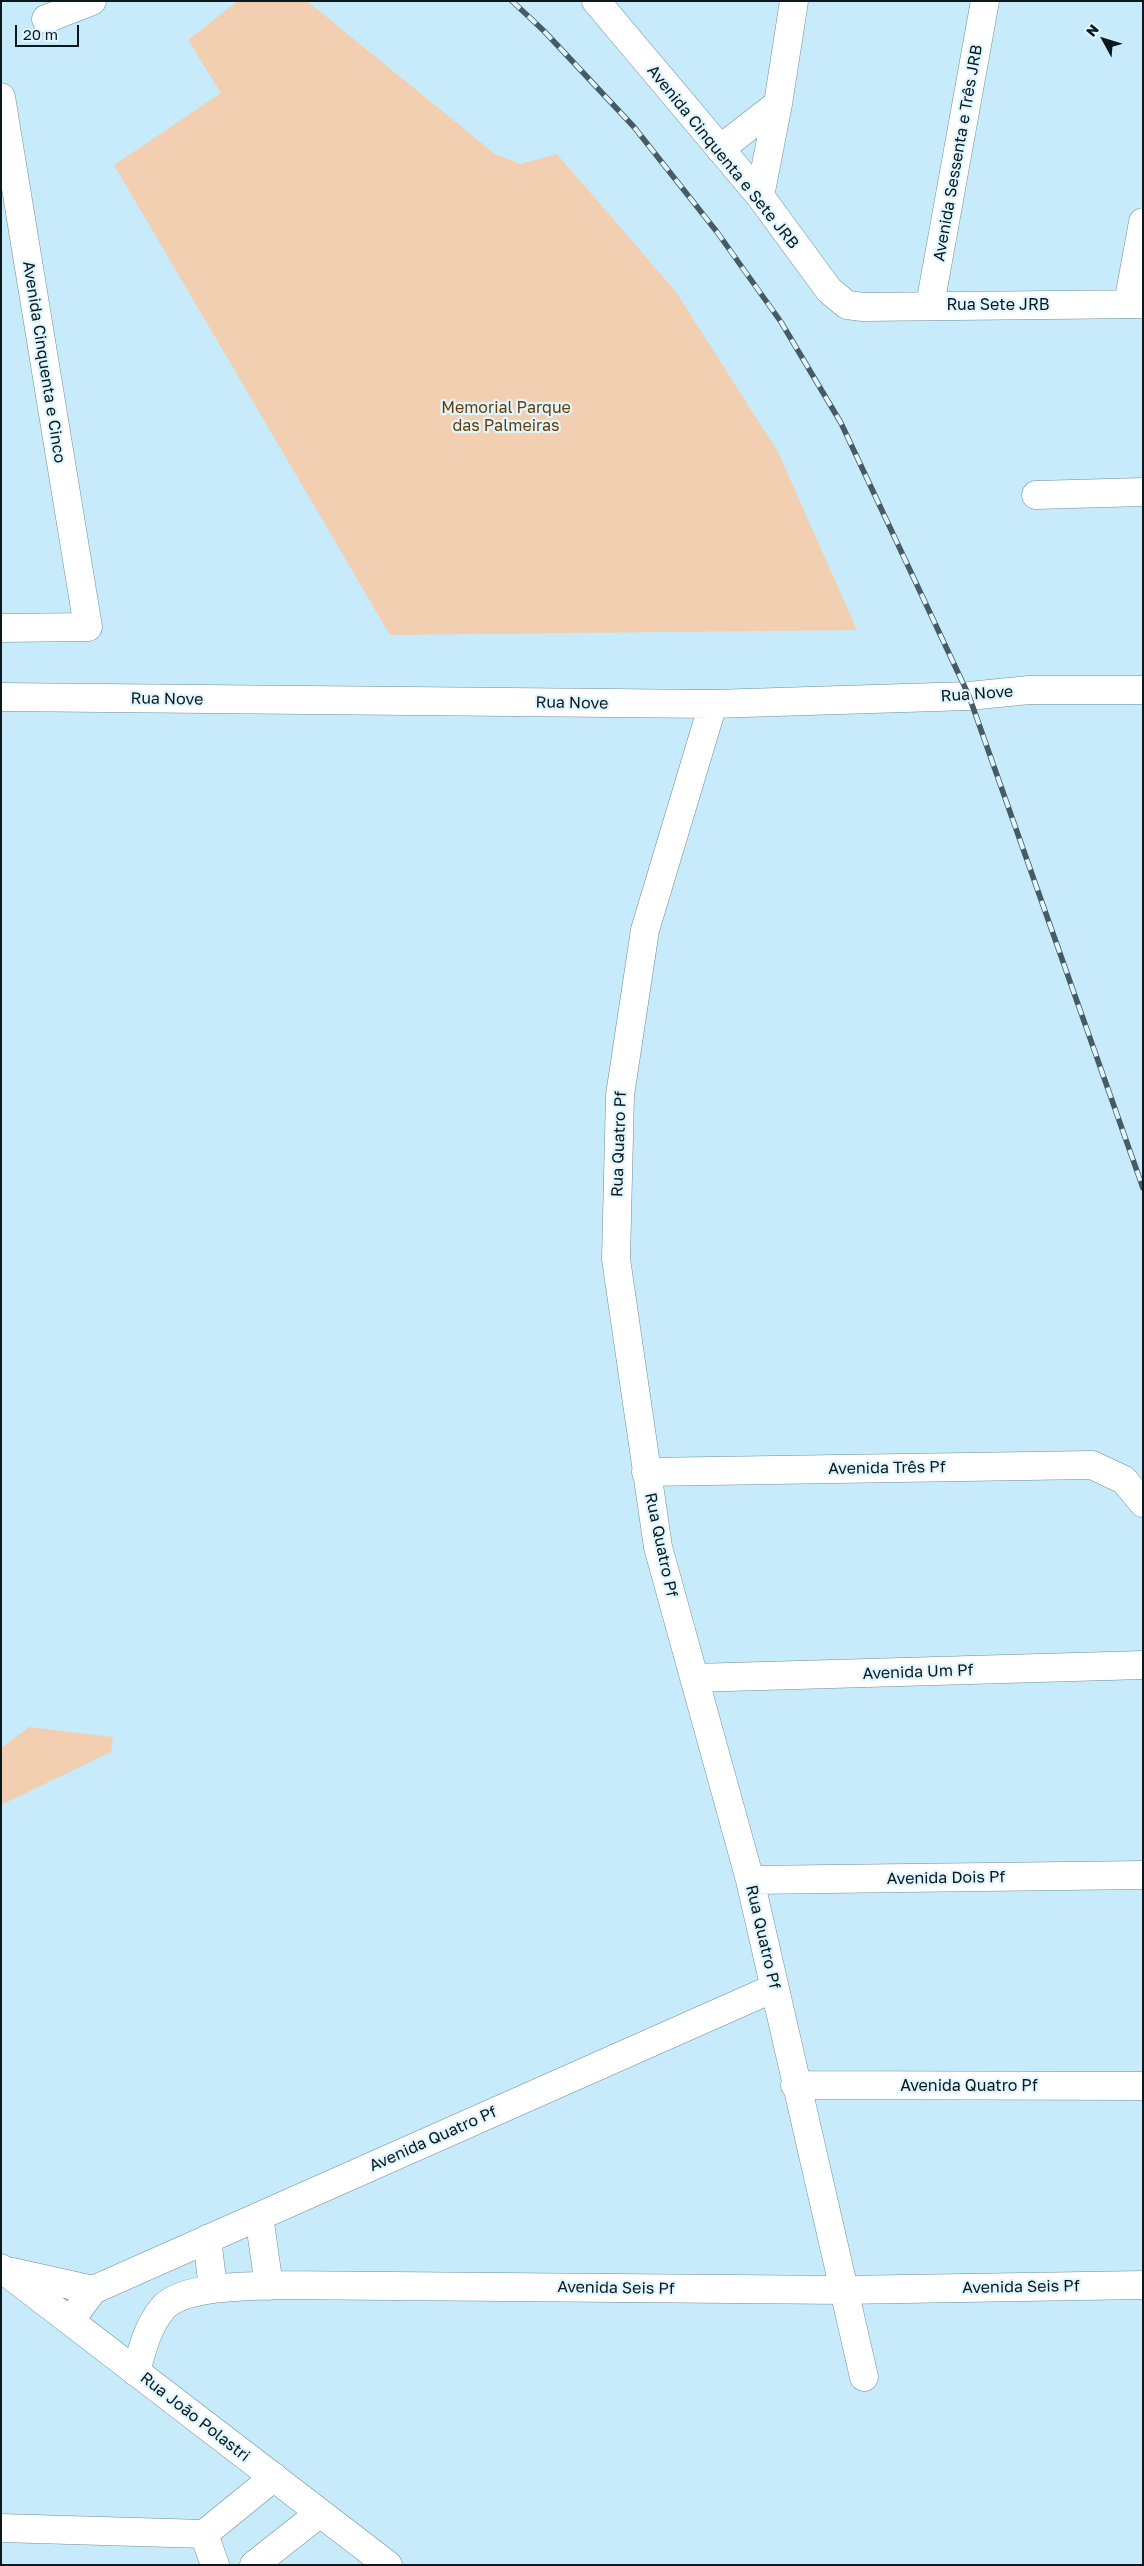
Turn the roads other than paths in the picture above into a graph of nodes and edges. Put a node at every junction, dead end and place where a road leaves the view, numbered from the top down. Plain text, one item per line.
1 (92, 1) edge
2 (794, 1) edge
3 (985, 1) edge
4 (597, 2) edge
5 (46, 19) dead end
6 (1, 97) edge
7 (778, 104) junction
8 (720, 149) junction
9 (760, 196) junction
10 (1143, 222) edge
11 (1135, 304) edge
12 (930, 305) junction
13 (854, 306) joint
14 (1143, 492) edge
15 (1036, 495) dead end
16 (1, 628) edge
17 (1143, 690) edge
18 (1, 697) edge
19 (713, 704) junction
20 (646, 1472) junction
21 (1143, 1503) edge
22 (1143, 1665) edge
23 (694, 1678) junction
24 (1143, 1876) edge
25 (750, 1880) junction
26 (774, 1988) junction
27 (795, 2085) junction
28 (1143, 2086) edge
29 (259, 2216) junction
30 (207, 2239) junction
31 (2, 2269) edge
32 (269, 2286) junction
33 (1143, 2286) edge
34 (212, 2288) junction
35 (93, 2290) junction
36 (844, 2290) junction
37 (70, 2321) junction
38 (136, 2372) junction
39 (864, 2377) dead end
40 (274, 2478) junction
41 (320, 2513) junction
42 (1, 2528) edge
43 (204, 2534) junction
44 (215, 2565) edge
45 (254, 2565) edge
46 (388, 2565) edge

1 - 5 street
2 - 7 street
3 - 12 street, Avenida Sessenta e Três JRB
4 - 8 street, Avenida Cinquenta e Sete JRB
6 - 16 street, Avenida Cinquenta e Cinco
7 - 8 street
7 - 9 street
8 - 9 street, Avenida Cinquenta e Sete JRB
9 - 13 street, Avenida Cinquenta e Sete JRB
10 - 11 street
11 - 12 street, Rua Sete JRB
12 - 13 street, Rua Sete JRB
14 - 15 street
17 - 19 street, Rua Nove
18 - 19 street, Rua Nove
19 - 20 street, Rua Quatro Pf
20 - 21 street, Avenida Três Pf
20 - 23 street, Rua Quatro Pf
22 - 23 street, Avenida Um Pf
23 - 25 street, Rua Quatro Pf
24 - 25 street, Avenida Dois Pf
25 - 26 street, Rua Quatro Pf
26 - 27 street, Rua Quatro Pf
26 - 29 street, Avenida Quatro Pf
27 - 28 street, Avenida Quatro Pf
27 - 36 street, Rua Quatro Pf
29 - 30 street, Avenida Quatro Pf
29 - 32 street
30 - 34 street
30 - 35 street, Avenida Quatro Pf
31 - 35 street
31 - 37 street, Rua João Polastri
32 - 34 street, Avenida Seis Pf
32 - 36 street, Avenida Seis Pf
33 - 36 street, Avenida Seis Pf
34 - 38 street, Avenida Seis Pf
35 - 37 street, Avenida Quatro Pf
36 - 39 street, Rua Quatro Pf
37 - 38 street, Rua João Polastri
38 - 40 street, Rua João Polastri
40 - 41 street, Rua João Polastri
40 - 43 street
41 - 45 street
41 - 46 street, Rua João Polastri
42 - 43 street
43 - 44 street

